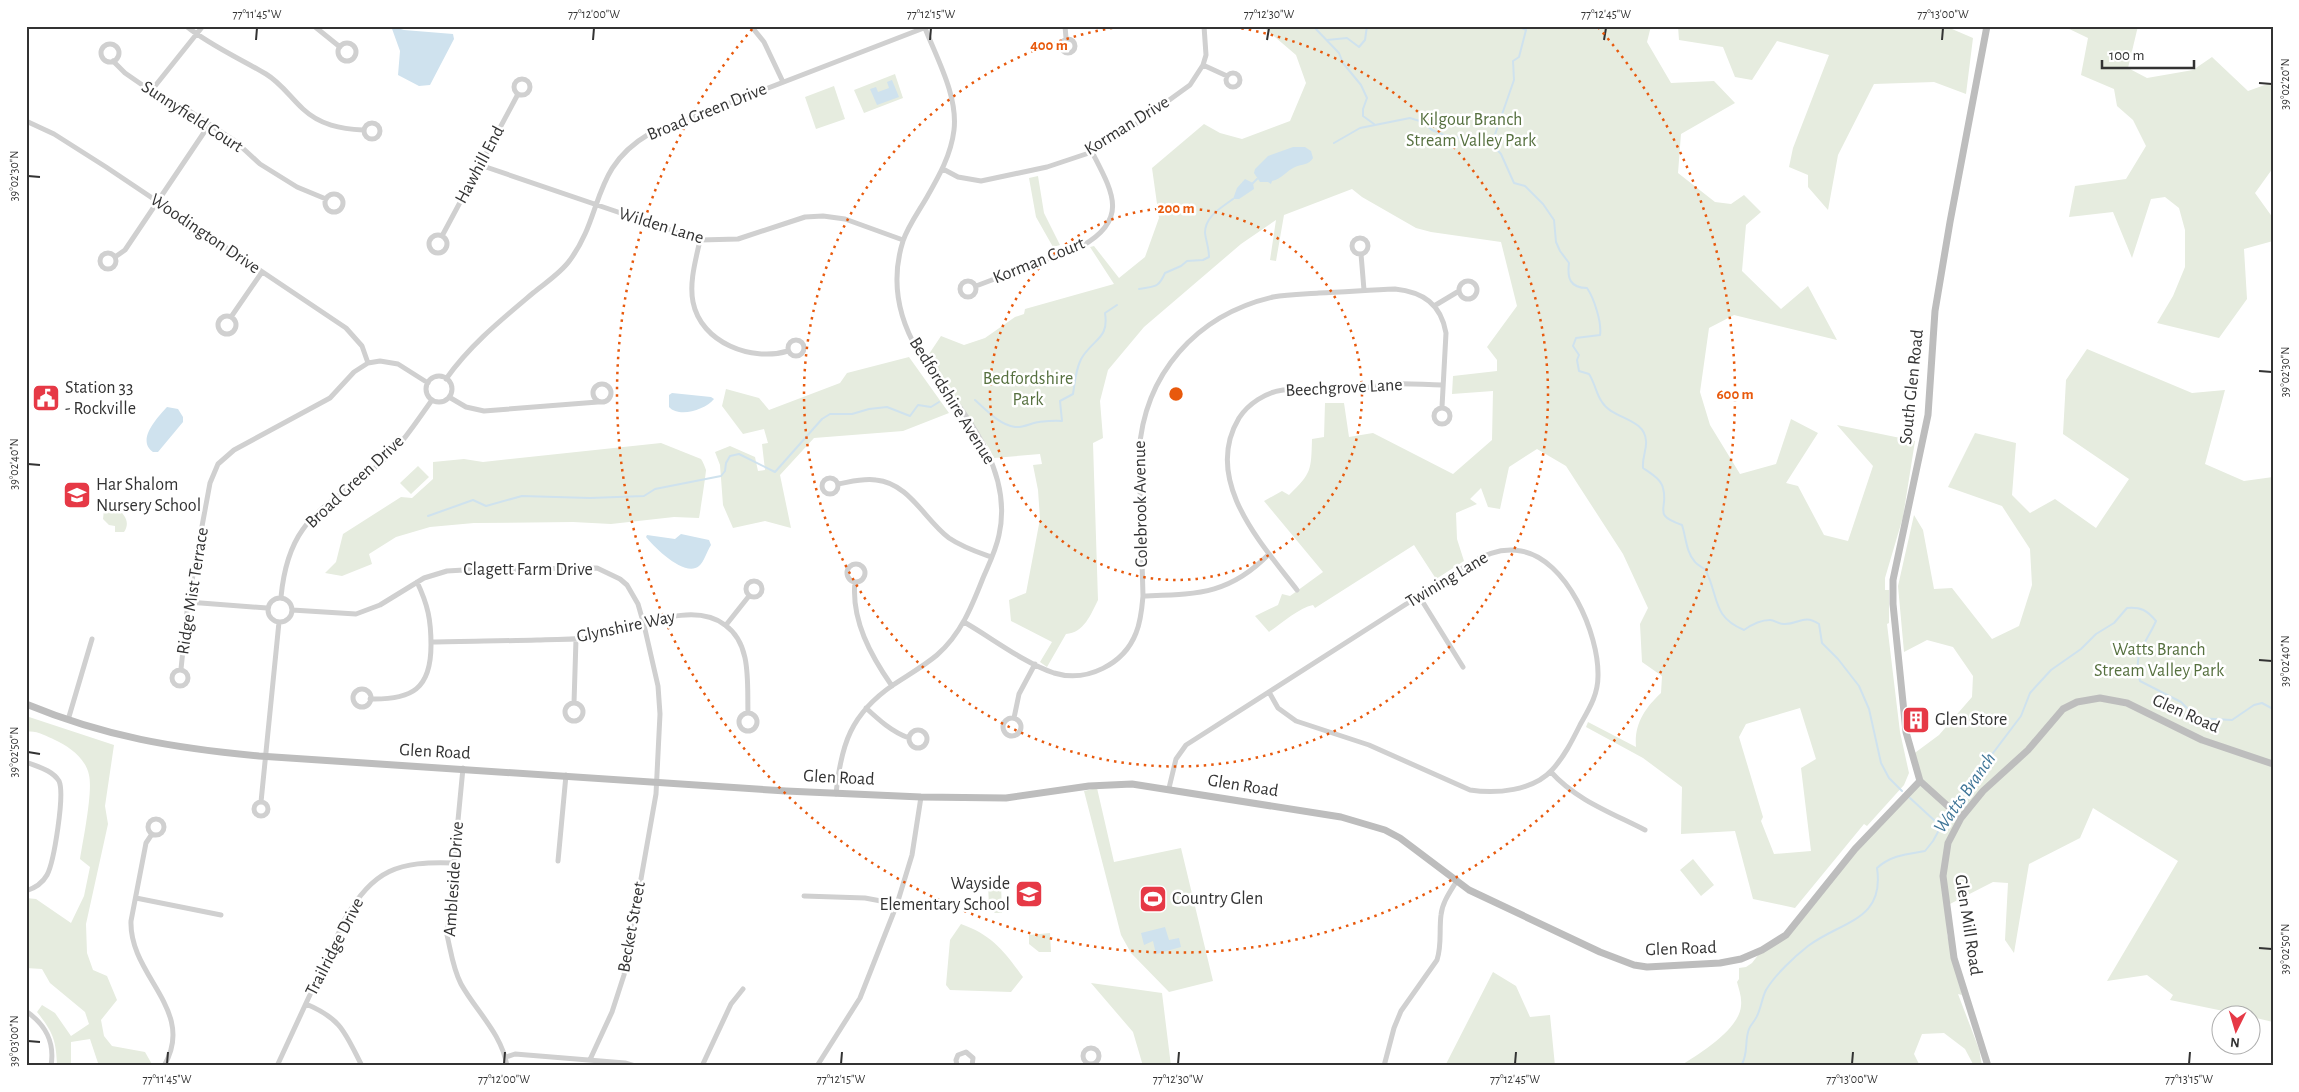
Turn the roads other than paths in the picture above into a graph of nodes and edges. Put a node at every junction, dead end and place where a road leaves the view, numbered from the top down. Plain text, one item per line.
1 (186, 26) edge
2 (203, 26) edge
3 (314, 26) edge
4 (751, 26) edge
5 (1065, 26) edge
6 (1204, 26) edge
7 (1988, 26) edge
8 (927, 27) edge
9 (197, 35) junction
10 (1066, 38) dead end
11 (340, 47) dead end
12 (113, 61) dead end
13 (1203, 66) junction
14 (1227, 76) dead end
15 (783, 82) junction
16 (151, 91) junction
17 (518, 94) dead end
18 (26, 121) edge
19 (209, 125) junction
20 (363, 130) dead end
21 (1092, 152) junction
22 (480, 165) junction
23 (943, 169) junction
24 (326, 199) dead end
25 (157, 202) junction
26 (595, 205) junction
27 (442, 236) dead end
28 (700, 240) junction
29 (903, 240) junction
30 (1361, 254) dead end
31 (115, 257) dead end
32 (262, 272) junction
33 (976, 286) dead end
34 (1364, 290) junction
35 (1459, 291) dead end
36 (1434, 306) junction
37 (232, 318) dead end
38 (788, 351) dead end
39 (368, 363) junction
40 (446, 379) junction
41 (428, 383) junction
42 (1442, 385) junction
43 (449, 397) junction
44 (432, 400) junction
45 (598, 402) dead end
46 (1442, 407) dead end
47 (838, 484) dead end
48 (1269, 554) junction
49 (991, 557) junction
50 (416, 582) junction
51 (855, 582) dead end
52 (1297, 590) dead end
53 (749, 596) dead end
54 (1143, 596) junction
55 (1419, 596) junction
56 (281, 597) junction
57 (188, 602) junction
58 (267, 608) junction
59 (292, 610) junction
60 (279, 622) junction
61 (964, 622) junction
62 (644, 624) junction
63 (726, 625) junction
64 (92, 639) dead end
65 (576, 639) junction
66 (431, 642) junction
67 (1035, 664) junction
68 (1463, 667) dead end
69 (181, 669) dead end
70 (892, 686) junction
71 (1269, 692) junction
72 (370, 699) dead end
73 (574, 703) dead end
74 (26, 704) edge
75 (866, 708) junction
76 (748, 713) dead end
77 (1014, 718) dead end
78 (68, 720) junction
79 (909, 738) dead end
80 (266, 756) junction
81 (26, 762) edge
82 (2273, 764) edge
83 (463, 768) junction
84 (1551, 772) junction
85 (566, 775) junction
86 (1920, 781) junction
87 (656, 782) junction
88 (1169, 788) junction
89 (836, 794) junction
90 (920, 797) junction
91 (261, 802) dead end
92 (1958, 815) junction
93 (1645, 830) dead end
94 (152, 834) dead end
95 (558, 861) dead end
96 (454, 863) junction
97 (1456, 882) junction
98 (26, 891) edge
99 (804, 896) dead end
100 (136, 898) junction
101 (897, 904) junction
102 (221, 915) dead end
103 (744, 989) dead end
104 (306, 1004) junction
105 (26, 1011) edge
106 (506, 1057) junction
107 (589, 1063) edge
108 (51, 1066) edge
109 (164, 1066) edge
110 (277, 1066) edge
111 (362, 1066) edge
112 (507, 1066) edge
113 (635, 1066) edge
114 (702, 1066) edge
115 (817, 1066) edge
116 (958, 1066) edge
117 (972, 1066) edge
118 (1384, 1066) edge
119 (1988, 1066) edge

1 - 9 street
2 - 9 street
3 - 11 street
4 - 15 street
5 - 10 street
6 - 13 street, Korman Drive
7 - 86 main road, South Glen Road
8 - 15 street, Broad Green Drive
8 - 23 street, Bedfordshire Avenue
9 - 16 street
9 - 20 street
12 - 16 street, Sunnyfield Court
13 - 14 street
13 - 21 street, Korman Drive
15 - 26 street, Broad Green Drive
16 - 19 street, Sunnyfield Court
17 - 22 street, Hawhill End
18 - 25 street, Woodington Drive
19 - 24 street, Sunnyfield Court
19 - 25 street
21 - 23 street, Korman Drive
21 - 33 street, Korman Court
22 - 26 street, Wilden Lane
22 - 27 street, Hawhill End
23 - 29 street, Bedfordshire Avenue
25 - 31 street
25 - 32 street, Woodington Drive
26 - 28 street, Wilden Lane
26 - 40 street, Broad Green Drive
28 - 29 street, Wilden Lane
28 - 38 street
29 - 49 street, Bedfordshire Avenue
30 - 34 street
32 - 37 street
32 - 39 street, Woodington Drive
34 - 36 street, Colebrook Avenue
34 - 54 street, Colebrook Avenue
35 - 36 street
36 - 42 street, Colebrook Avenue
39 - 41 street
39 - 57 street, Ridge Mist Terrace
40 - 41 street
40 - 43 street
41 - 44 street
42 - 46 street, Colebrook Avenue
42 - 48 street, Beechgrove Lane
43 - 44 street
43 - 45 street
44 - 56 street, Broad Green Drive
47 - 49 street
48 - 52 street, Beechgrove Lane
48 - 54 street
49 - 61 street, Bedfordshire Avenue
50 - 59 street, Clagett Farm Drive
50 - 62 street, Clagett Farm Drive
50 - 66 street
51 - 70 street
53 - 63 street
54 - 67 street, Colebrook Avenue
55 - 68 street
55 - 71 street, Twining Lane
55 - 84 street, Twining Lane
56 - 58 street
56 - 59 street
57 - 58 street
57 - 69 street, Ridge Mist Terrace
58 - 60 street
59 - 60 street
60 - 80 street
61 - 67 street, Colebrook Avenue
61 - 70 street, Bedfordshire Avenue
62 - 63 street, Glynshire Way
62 - 65 street, Glynshire Way
62 - 87 street, Clagett Farm Drive
63 - 76 street
64 - 78 street
65 - 66 street, Glynshire Way
65 - 73 street
66 - 72 street
67 - 77 street
70 - 75 street, Bedfordshire Avenue
71 - 84 street, Twining Lane
71 - 88 street, Twining Lane
74 - 78 main road, Glen Road
75 - 79 street
75 - 89 street, Bedfordshire Avenue
78 - 80 main road, Glen Road
80 - 83 main road, Glen Road
80 - 91 street
81 - 98 street
82 - 92 main road, Glen Road
83 - 85 main road, Glen Road
83 - 96 street, Ambleside Drive
84 - 93 street
85 - 87 main road, Glen Road
85 - 95 street
86 - 92 main road
86 - 97 main road, Glen Road
87 - 89 main road, Glen Road
87 - 107 street, Becket Street
88 - 90 main road, Glen Road
88 - 97 main road, Glen Road
89 - 90 main road, Glen Road
90 - 101 street
92 - 119 main road, Glen Mill Road
94 - 100 street
96 - 104 street, Trailridge Drive
96 - 106 street, Ambleside Drive
97 - 118 street
99 - 101 street
100 - 102 street
100 - 109 street
101 - 115 street
103 - 114 street
104 - 110 street, Trailridge Drive
104 - 111 street
105 - 108 street
106 - 107 street
106 - 112 street, Ambleside Drive
107 - 113 street
116 - 117 street

